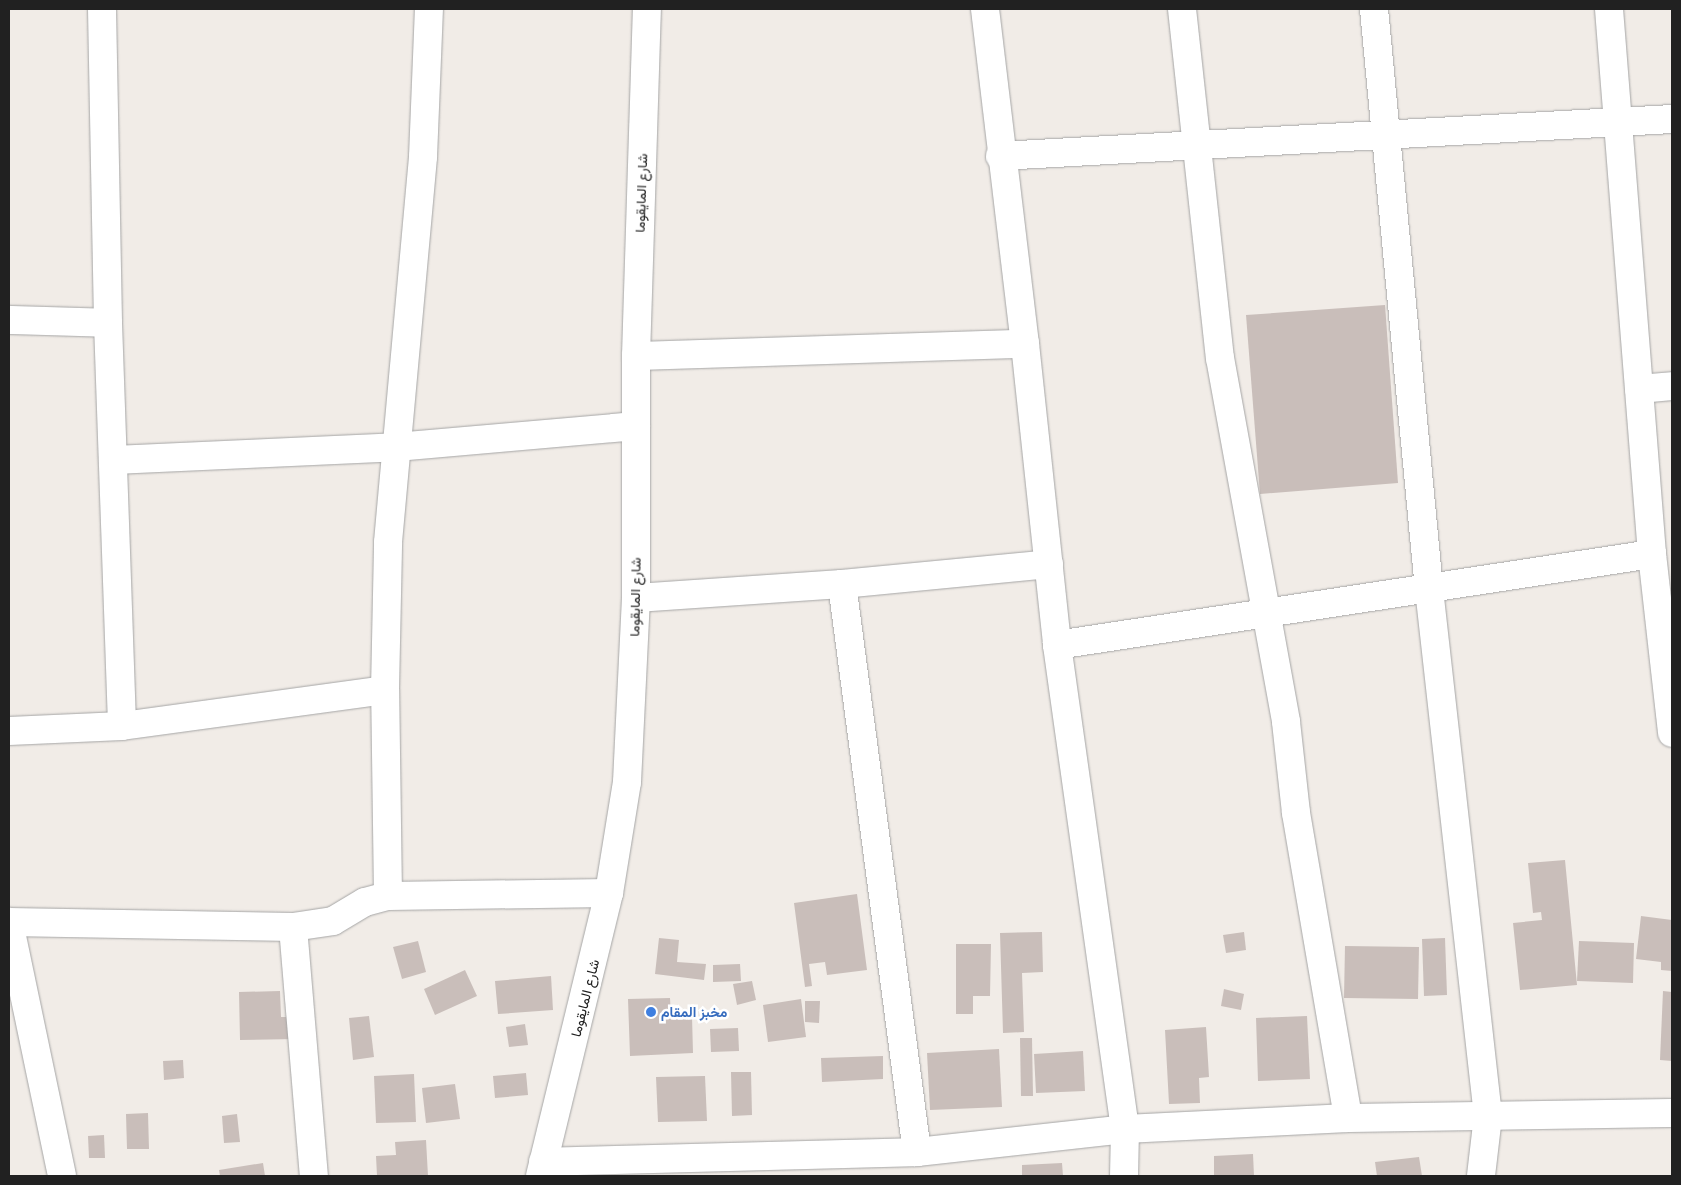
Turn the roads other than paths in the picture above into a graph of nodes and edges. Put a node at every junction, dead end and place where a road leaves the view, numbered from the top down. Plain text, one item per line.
1 (102, 9) edge
2 (429, 9) edge
3 (647, 9) edge
4 (985, 9) edge
5 (1182, 9) edge
6 (1374, 9) edge
7 (1609, 9) edge
8 (1672, 119) edge
9 (1616, 123) junction
10 (1388, 135) junction
11 (1197, 146) junction
12 (1000, 156) junction
13 (9, 320) edge
14 (108, 323) junction
15 (1025, 344) junction
16 (636, 356) junction
17 (1672, 386) edge
18 (1639, 389) junction
19 (636, 426) junction
20 (396, 447) junction
21 (114, 460) junction
22 (1652, 554) junction
23 (1049, 564) junction
24 (842, 584) junction
25 (1429, 589) junction
26 (636, 598) junction
27 (1267, 614) junction
28 (1057, 646) junction
29 (386, 690) junction
30 (122, 726) junction
31 (9, 731) edge
32 (1672, 733) edge
33 (609, 893) junction
34 (388, 896) junction
35 (9, 922) edge
36 (293, 927) junction
37 (1672, 1113) edge
38 (1488, 1116) junction
39 (1348, 1118) junction
40 (1125, 1129) junction
41 (917, 1152) junction
42 (541, 1169) edge
43 (62, 1176) edge
44 (314, 1176) edge
45 (1124, 1176) edge
46 (1481, 1176) edge

1 - 14 street
2 - 20 street
3 - 16 street, شارع المايقوما
4 - 12 street
5 - 11 street
6 - 10 street
7 - 9 street
8 - 9 street
9 - 10 street
9 - 18 street
10 - 11 street
10 - 25 street
11 - 12 street
11 - 27 street
12 - 15 street
13 - 14 street
14 - 21 street
15 - 16 street
15 - 23 street
16 - 19 street, شارع المايقوما
17 - 18 street
18 - 22 street
19 - 20 street
19 - 26 street, شارع المايقوما
20 - 21 street
20 - 29 street
21 - 30 street
22 - 25 street
22 - 32 street
23 - 24 street
23 - 28 street
24 - 26 street
24 - 41 street
25 - 27 street
25 - 38 street
26 - 33 street, شارع المايقوما
27 - 28 street
27 - 39 street
28 - 40 street
29 - 30 street
29 - 34 street
30 - 31 street
33 - 34 street
33 - 42 street, شارع المايقوما
34 - 36 street
35 - 36 street
35 - 43 street
36 - 44 street
37 - 38 street
38 - 39 street
38 - 46 street
39 - 40 street
40 - 41 street
40 - 45 street
41 - 42 street

